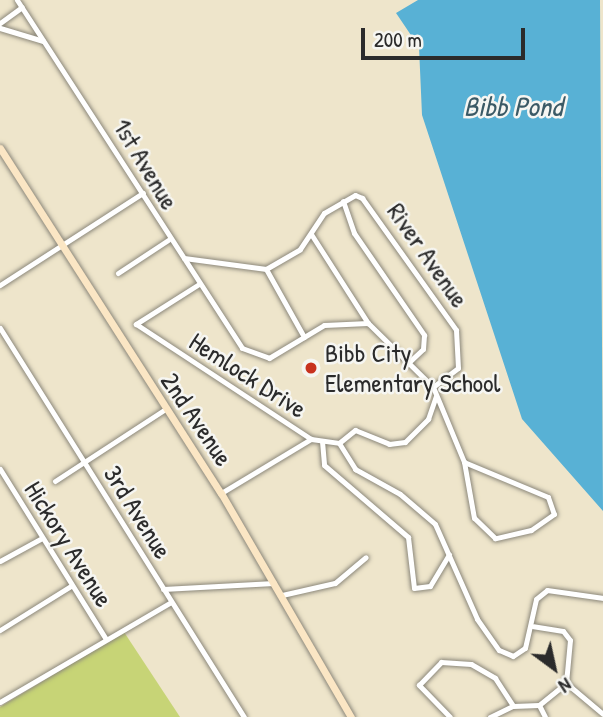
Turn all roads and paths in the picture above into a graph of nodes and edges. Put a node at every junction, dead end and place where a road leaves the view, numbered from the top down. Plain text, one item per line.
1 (17, 0) edge
2 (22, 7) junction
3 (0, 23) edge
4 (0, 29) edge
5 (46, 42) junction
6 (0, 149) edge
7 (143, 193) junction
8 (343, 201) junction
9 (311, 234) junction
10 (169, 240) junction
11 (61, 245) junction
12 (184, 258) junction
13 (265, 269) junction
14 (118, 273) dead end
15 (199, 284) junction
16 (0, 285) edge
17 (368, 323) junction
18 (0, 328) edge
19 (304, 337) junction
20 (408, 363) junction
21 (433, 387) junction
22 (436, 396) junction
23 (164, 410) junction
24 (311, 439) junction
25 (321, 441) junction
26 (340, 443) junction
27 (464, 462) junction
28 (84, 463) junction
29 (0, 469) edge
30 (55, 481) dead end
31 (221, 493) junction
32 (42, 538) junction
33 (449, 554) junction
34 (366, 557) dead end
35 (0, 561) edge
36 (274, 583) junction
37 (71, 586) junction
38 (163, 589) junction
39 (282, 595) junction
40 (603, 598) edge
41 (171, 602) junction
42 (533, 626) junction
43 (0, 630) edge
44 (105, 638) junction
45 (566, 683) junction
46 (0, 702) edge
47 (539, 705) junction
48 (513, 706) junction
49 (603, 714) edge
50 (499, 716) edge
51 (244, 717) edge
52 (351, 717) edge
53 (450, 717) edge
54 (490, 717) edge
55 (545, 717) edge

1 - 2 street, 1st Avenue
2 - 3 street
2 - 5 street, 1st Avenue
4 - 5 street
5 - 7 street, 1st Avenue
6 - 11 main road, 2nd Avenue
7 - 10 street, 1st Avenue
7 - 11 street
8 - 9 street
8 - 20 street
8 - 21 street, River Avenue
9 - 13 street
9 - 17 street
10 - 12 street, 1st Avenue
10 - 14 street
11 - 16 street
11 - 23 main road, 2nd Avenue
12 - 13 street
12 - 15 street, 1st Avenue
13 - 19 street
15 - 19 street, 1st Avenue
15 - 24 street, Hemlock Drive
17 - 19 street
17 - 20 street
18 - 28 street, 3rd Avenue
20 - 21 street
21 - 22 street
22 - 26 street
22 - 27 street
23 - 28 street
23 - 31 main road, 2nd Avenue
24 - 25 street, Hemlock Drive
24 - 31 street
25 - 26 street, Hemlock Drive
25 - 33 street
26 - 33 street
27 - 27 street
28 - 30 street
28 - 38 street, 3rd Avenue
29 - 32 street, Hickory Avenue
31 - 36 main road, 2nd Avenue
32 - 35 street
32 - 37 street, Hickory Avenue
33 - 42 street
34 - 39 street
36 - 38 street
36 - 39 main road, 2nd Avenue
37 - 43 street
37 - 44 street, Hickory Avenue
38 - 41 street, 3rd Avenue
39 - 52 main road, 2nd Avenue
40 - 42 street
41 - 44 street
41 - 51 street, 3rd Avenue
42 - 45 street
44 - 46 street
45 - 47 street
45 - 49 street
47 - 48 street
47 - 55 street
48 - 50 street
48 - 53 street
50 - 54 street

